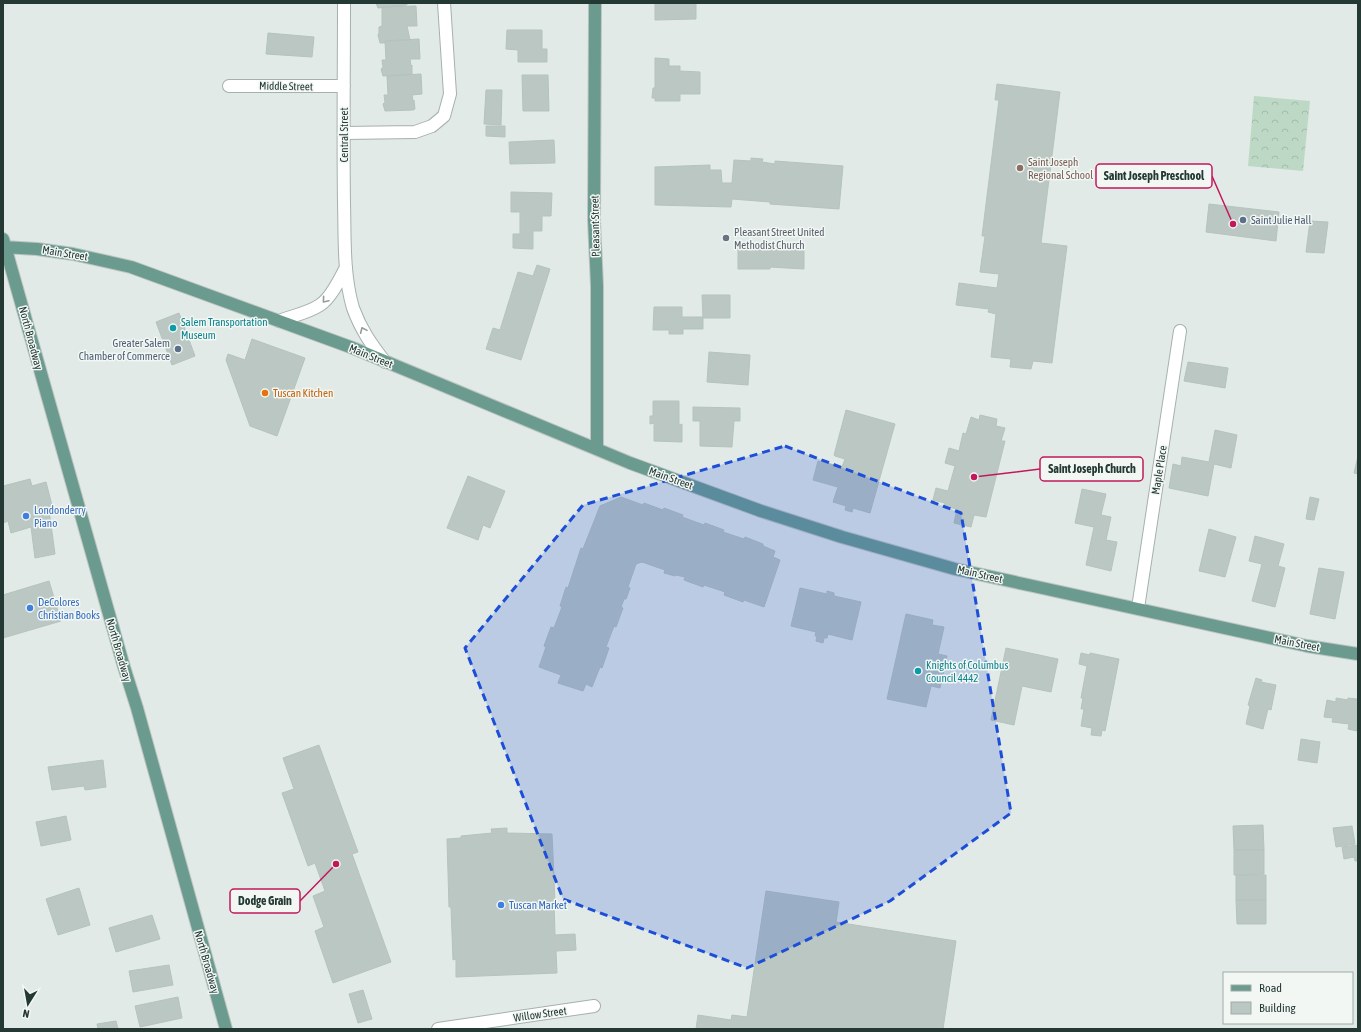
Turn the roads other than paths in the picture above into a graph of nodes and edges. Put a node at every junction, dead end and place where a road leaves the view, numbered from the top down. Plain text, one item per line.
1 (344, 3) edge
2 (444, 3) edge
3 (595, 3) edge
4 (229, 86) dead end
5 (344, 86) junction
6 (344, 133) junction
7 (4, 245) edge
8 (346, 267) junction
9 (279, 321) junction
10 (1180, 331) dead end
11 (385, 362) junction
12 (597, 449) junction
13 (1138, 608) junction
14 (1358, 654) edge
15 (594, 1006) dead end
16 (226, 1029) edge
17 (438, 1029) edge

1 - 5 street, Central Street
2 - 6 street
3 - 12 main road, Pleasant Street
4 - 5 street, Middle Street
5 - 6 street, Central Street
6 - 8 street, Central Street
7 - 9 main road, Main Street
7 - 16 main road, North Broadway
8 -> 9 street, Central Street
11 -> 8 street, Central Street
9 - 11 main road, Main Street
10 - 13 street, Maple Place
11 - 12 main road, Main Street
12 - 13 main road, Main Street
13 - 14 main road, Main Street
15 - 17 street, Willow Street

